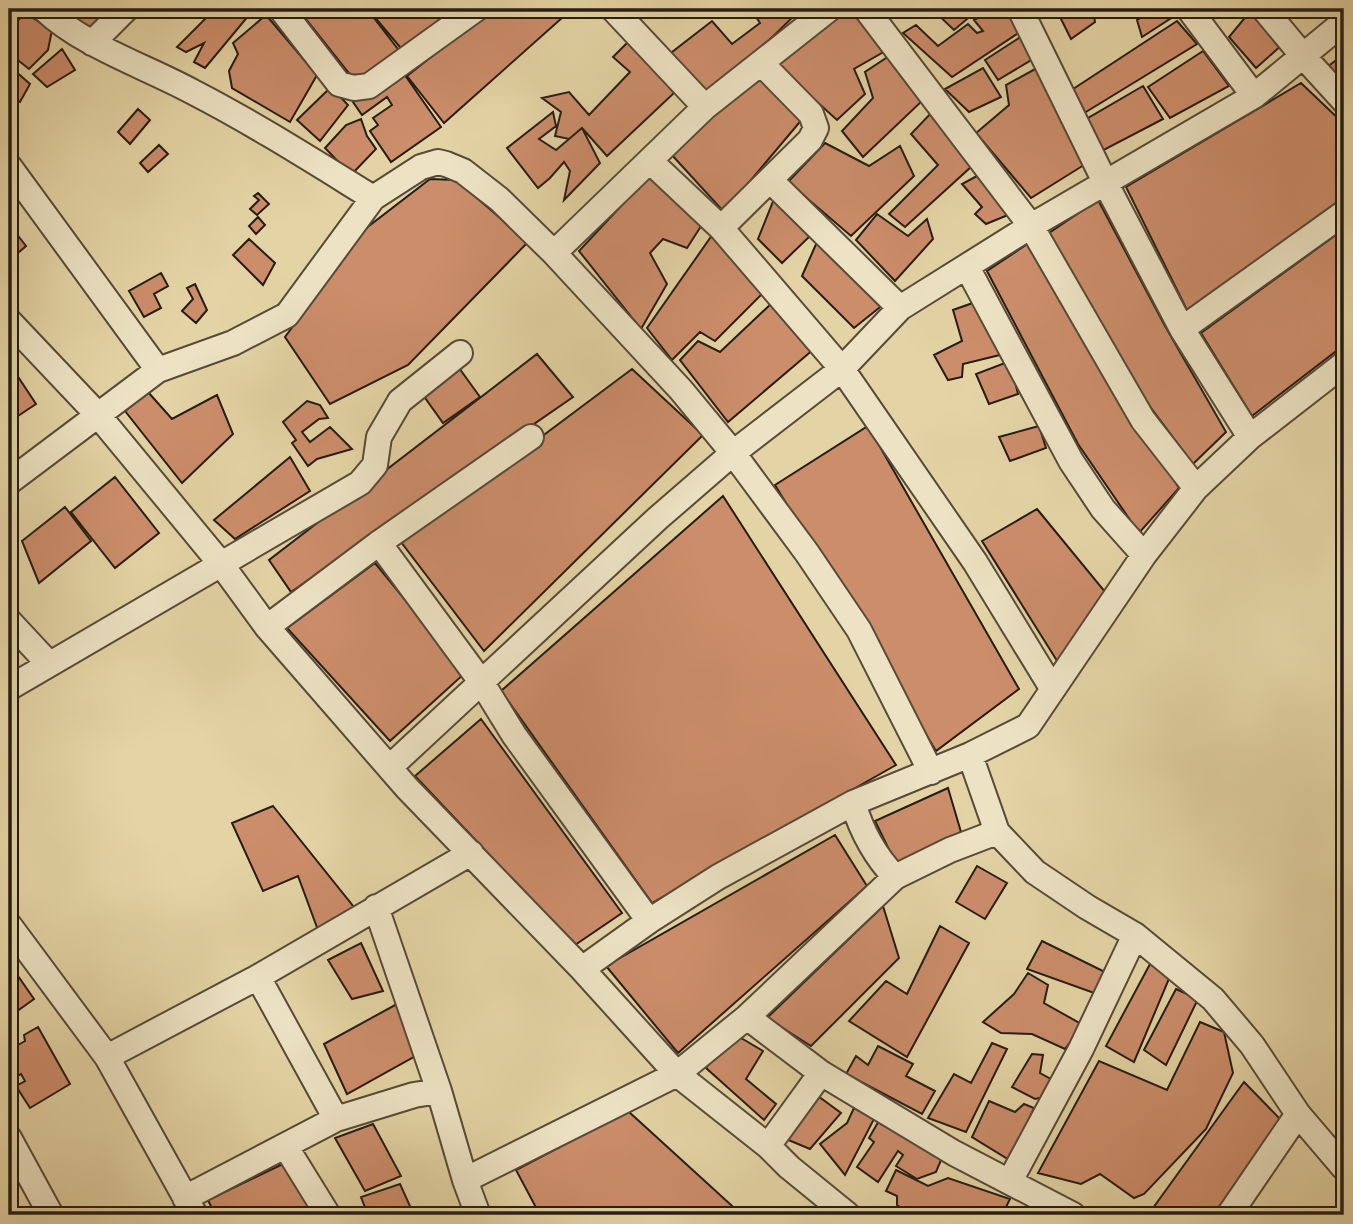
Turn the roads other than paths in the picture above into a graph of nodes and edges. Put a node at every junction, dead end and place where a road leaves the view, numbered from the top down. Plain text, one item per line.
1 (44, 9) edge
2 (126, 9) edge
3 (281, 9) edge
4 (476, 9) edge
5 (612, 9) edge
6 (866, 9) edge
7 (1020, 9) edge
8 (1189, 9) edge
9 (1265, 9) edge
10 (817, 13) edge
11 (1344, 22) edge
12 (92, 43) junction
13 (1303, 56) junction
14 (761, 63) junction
15 (1254, 96) junction
16 (1344, 101) edge
17 (705, 107) junction
18 (650, 161) junction
19 (9, 166) edge
20 (771, 181) junction
21 (1106, 184) junction
22 (373, 198) junction
23 (1344, 213) edge
24 (1031, 226) junction
25 (721, 228) junction
26 (554, 253) junction
27 (967, 267) junction
28 (900, 308) junction
29 (9, 321) edge
30 (1182, 330) junction
31 (460, 353) dead end
32 (1344, 364) edge
33 (842, 369) junction
34 (158, 370) junction
35 (97, 415) junction
36 (531, 437) dead end
37 (1250, 437) junction
38 (733, 453) junction
39 (9, 482) edge
40 (1196, 488) junction
41 (379, 543) junction
42 (1144, 555) junction
43 (221, 564) junction
44 (9, 621) edge
45 (267, 627) junction
46 (49, 664) junction
47 (482, 683) junction
48 (9, 688) edge
49 (1052, 688) junction
50 (970, 755) junction
51 (390, 767) junction
52 (931, 772) junction
53 (853, 803) junction
54 (997, 832) junction
55 (471, 853) junction
56 (895, 877) junction
57 (376, 907) junction
58 (649, 921) junction
59 (9, 925) edge
60 (1135, 935) junction
61 (582, 969) junction
62 (258, 977) junction
63 (747, 1017) junction
64 (107, 1058) junction
65 (821, 1073) junction
66 (677, 1074) junction
67 (439, 1091) junction
68 (1298, 1114) junction
69 (336, 1119) junction
70 (9, 1138) edge
71 (768, 1146) junction
72 (286, 1147) junction
73 (1344, 1168) edge
74 (466, 1180) junction
75 (1010, 1181) junction
76 (190, 1206) edge
77 (1032, 1206) edge
78 (51, 1215) edge
79 (328, 1215) edge
80 (478, 1215) edge
81 (848, 1215) edge
82 (1073, 1215) edge
83 (1229, 1215) edge

1 - 12 street
2 - 12 street
3 - 4 street
5 - 17 street
6 - 24 street
7 - 21 street
8 - 15 street
9 - 13 street
10 - 14 street
11 - 13 street
12 - 22 street
13 - 15 street
13 - 16 street
14 - 17 street
14 - 20 street
15 - 21 street
17 - 18 street
18 - 25 street
18 - 26 street
19 - 34 street
20 - 25 street
20 - 28 street
21 - 24 street
21 - 30 street
22 - 26 street
22 - 34 street
23 - 30 street
24 - 27 street
24 - 40 street
25 - 33 street
26 - 38 street
27 - 28 street
27 - 42 street
28 - 33 street
29 - 35 street
30 - 37 street
31 - 43 street
32 - 37 street
33 - 38 street
33 - 49 street
34 - 35 street
35 - 39 street
35 - 43 street
36 - 41 street
37 - 40 street
38 - 47 street
38 - 52 street
40 - 42 street
41 - 45 street
41 - 47 street
42 - 49 street
43 - 45 street
43 - 46 street
44 - 46 street
45 - 51 street
46 - 48 street
47 - 51 street
47 - 58 street
49 - 50 street
50 - 52 street
50 - 54 street
51 - 55 street
52 - 53 street
53 - 56 street
53 - 58 street
54 - 56 street
54 - 60 street
55 - 57 street
55 - 61 street
56 - 63 street
57 - 62 street
57 - 67 street
58 - 61 street
59 - 64 street
60 - 68 street
60 - 75 street
61 - 66 street
62 - 64 street
62 - 69 street
63 - 65 street
63 - 66 street
64 - 76 street
65 - 71 street
65 - 75 street
66 - 71 street
66 - 74 street
67 - 69 street
67 - 74 street
68 - 73 street
68 - 83 street
69 - 72 street
70 - 78 street
71 - 81 street
72 - 76 street
72 - 79 street
74 - 80 street
75 - 77 street
77 - 82 street

